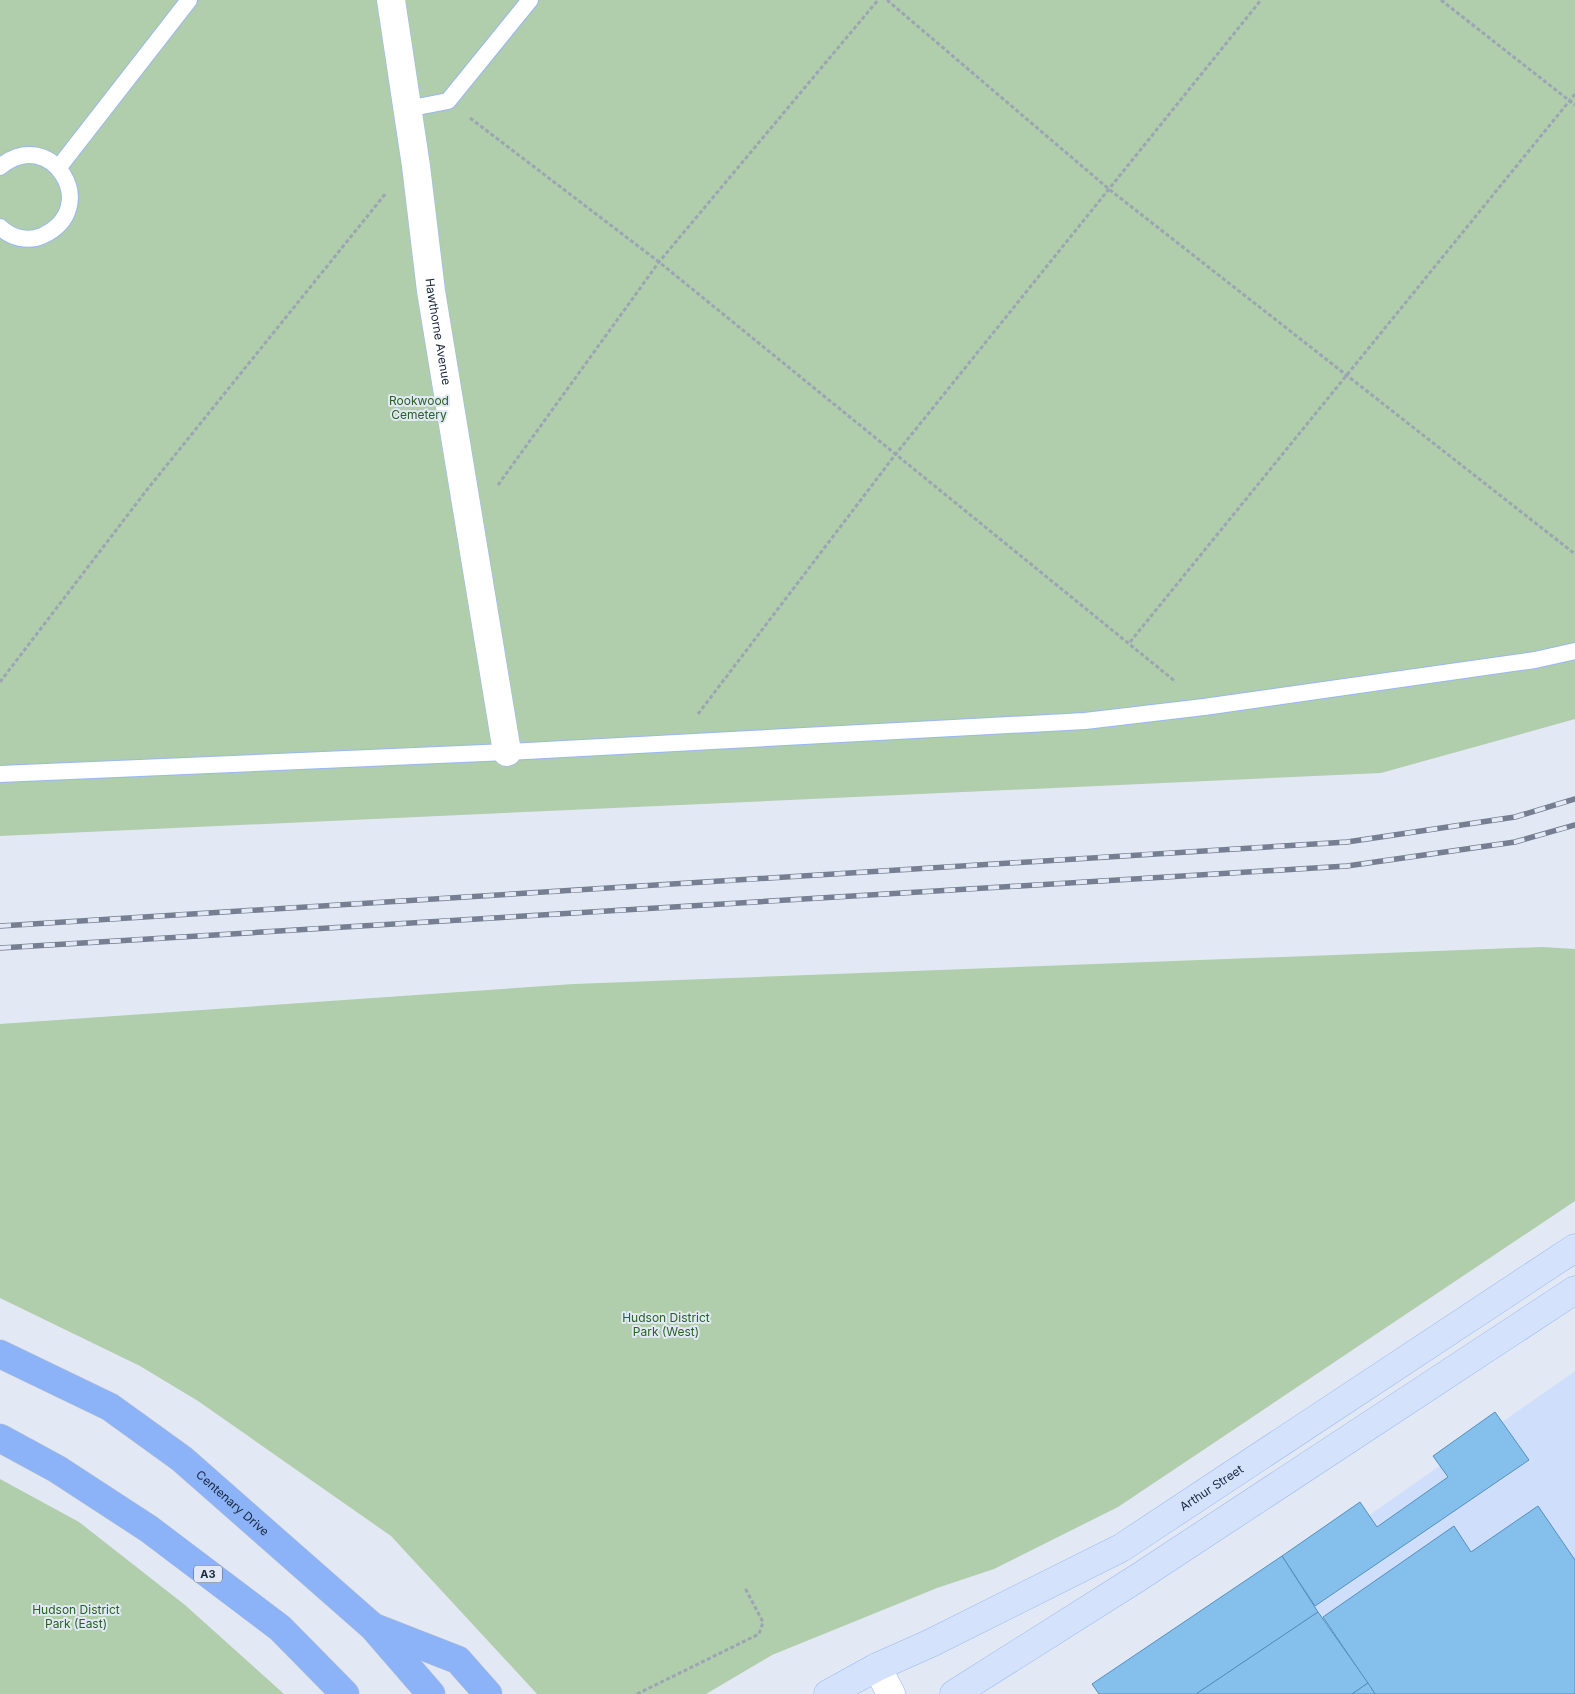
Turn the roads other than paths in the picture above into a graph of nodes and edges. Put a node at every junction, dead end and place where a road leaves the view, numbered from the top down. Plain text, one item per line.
1 (189, 0) edge
2 (391, 0) edge
3 (530, 0) edge
4 (407, 109) junction
5 (0, 167) edge
6 (58, 167) junction
7 (0, 227) edge
8 (1575, 651) edge
9 (507, 752) junction
10 (0, 774) edge
11 (1575, 1248) edge
12 (1575, 1290) edge
13 (0, 1354) edge
14 (0, 1438) edge
15 (373, 1627) junction
16 (877, 1667) junction
17 (345, 1694) edge
18 (431, 1694) edge
19 (488, 1694) edge
20 (828, 1694) edge
21 (891, 1694) edge
22 (954, 1694) edge

1 - 6 lane
2 - 4 street, Hawthorne Avenue
3 - 4 lane
4 - 9 street, Hawthorne Avenue
5 - 6 lane
6 - 7 lane
8 - 9 lane
9 - 10 lane
11 - 16 main road, Arthur Street
12 - 22 main road
13 - 15 highway, Centenary Drive
14 - 17 highway, A3
15 - 18 highway, Centenary Drive
15 - 19 highway
16 - 20 main road, Arthur Street
16 - 21 street

